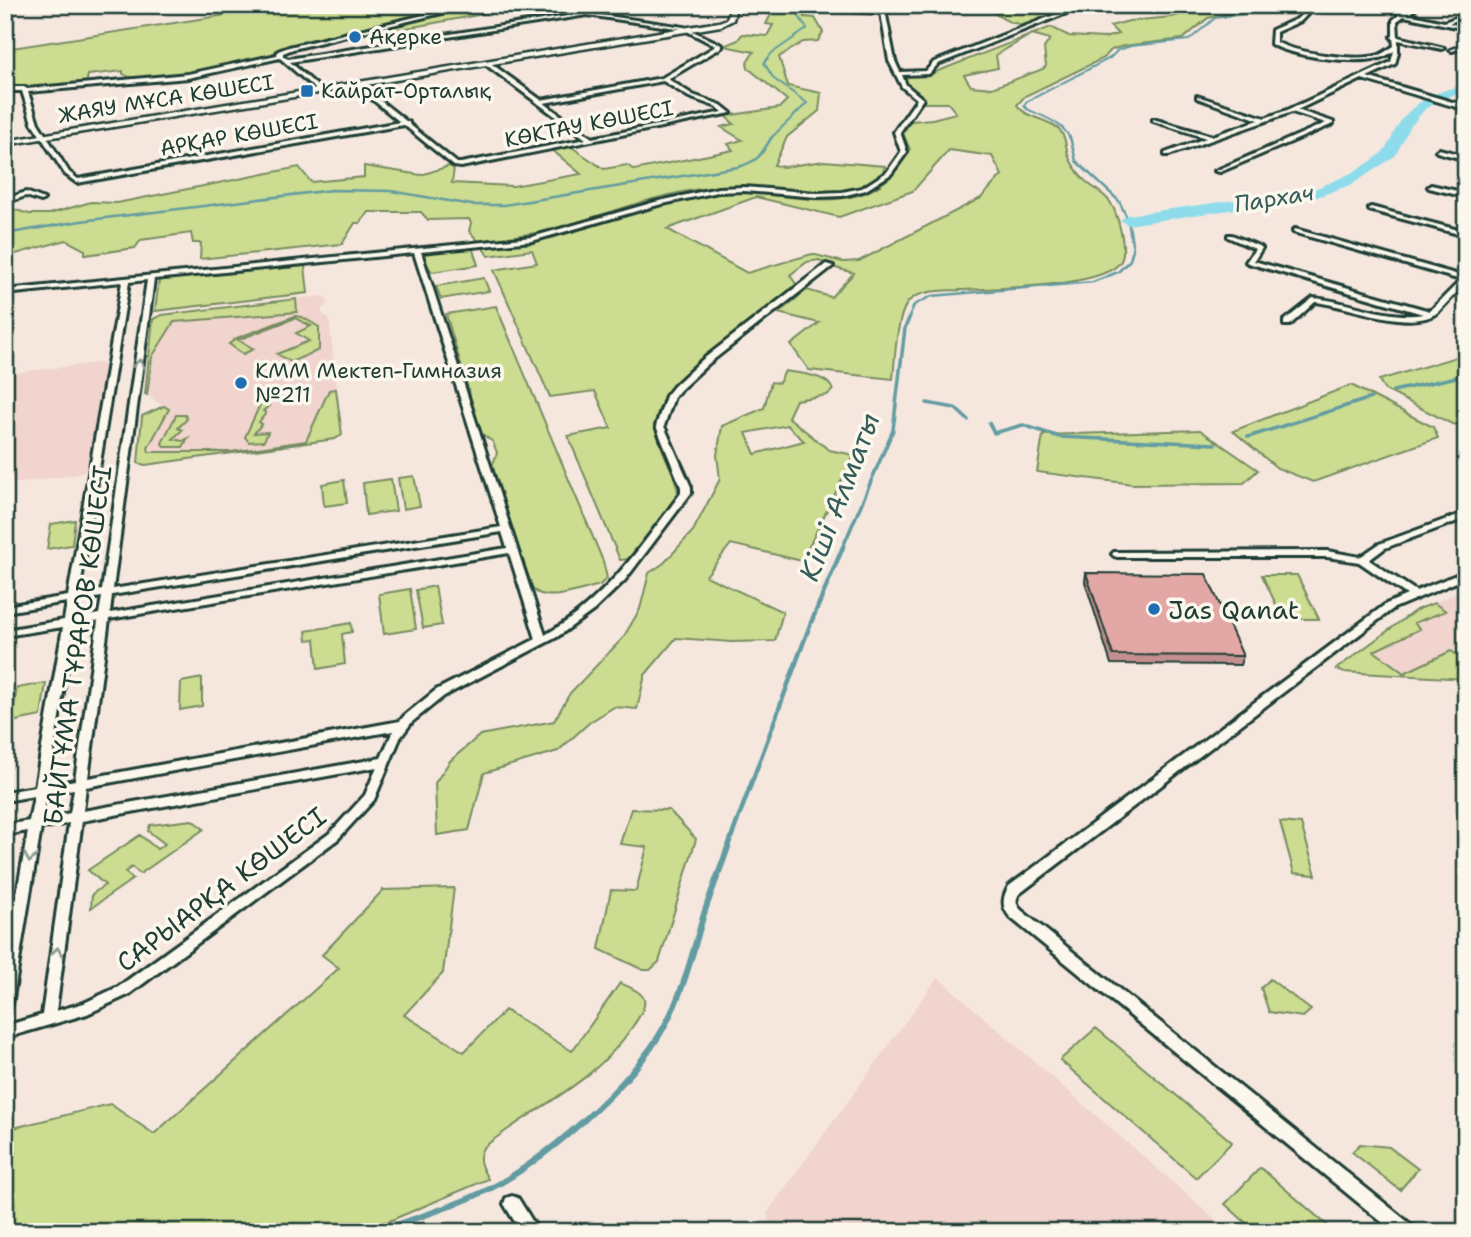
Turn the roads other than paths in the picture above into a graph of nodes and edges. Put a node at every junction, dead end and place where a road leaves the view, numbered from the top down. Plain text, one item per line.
1 (473, 5) edge
2 (723, 5) edge
3 (1085, 5) edge
4 (1314, 5) edge
5 (1419, 5) edge
6 (734, 6) edge
7 (830, 7) edge
8 (806, 8) dead end
9 (882, 8) edge
10 (1400, 14) junction
11 (1466, 15) edge
12 (1443, 23) junction
13 (688, 29) junction
14 (1466, 29) edge
15 (1393, 37) junction
16 (1466, 45) edge
17 (1396, 47) junction
18 (1442, 48) dead end
19 (1452, 50) dead end
20 (280, 56) junction
21 (286, 61) junction
22 (487, 63) junction
23 (898, 74) junction
24 (1364, 78) junction
25 (663, 79) junction
26 (358, 85) junction
27 (5, 89) edge
28 (22, 90) junction
29 (320, 91) junction
30 (1199, 97) dead end
31 (540, 102) junction
32 (1466, 108) edge
33 (1292, 110) junction
34 (1263, 119) junction
35 (1155, 120) dead end
36 (407, 123) junction
37 (43, 137) junction
38 (1212, 138) junction
39 (591, 140) junction
40 (5, 143) edge
41 (1439, 151) dead end
42 (1167, 154) dead end
43 (1466, 158) edge
44 (1218, 171) dead end
45 (1431, 187) dead end
46 (1466, 195) edge
47 (41, 198) dead end
48 (5, 201) edge
49 (1371, 209) dead end
50 (1295, 230) dead end
51 (1466, 234) edge
52 (1230, 236) dead end
53 (417, 250) junction
54 (829, 266) dead end
55 (151, 277) junction
56 (127, 279) junction
57 (1466, 279) edge
58 (5, 292) edge
59 (1431, 314) junction
60 (1287, 323) dead end
61 (1466, 515) edge
62 (506, 529) junction
63 (512, 550) junction
64 (1117, 554) dead end
65 (1362, 560) junction
66 (1466, 574) edge
67 (107, 593) junction
68 (1413, 594) junction
69 (73, 598) junction
70 (5, 609) edge
71 (104, 617) junction
72 (69, 623) junction
73 (5, 633) edge
74 (541, 641) junction
75 (402, 726) junction
76 (385, 761) junction
77 (81, 783) junction
78 (41, 791) junction
79 (5, 797) edge
80 (76, 817) junction
81 (35, 825) junction
82 (5, 830) edge
83 (5, 1004) edge
84 (48, 1020) junction
85 (5, 1032) edge
86 (512, 1204) dead end
87 (531, 1232) edge
88 (1407, 1232) edge

1 - 20 street
2 - 6 street
3 - 23 street
4 - 17 street
5 - 10 street
6 - 13 street, ЖАЯУ МҰСА КӨШЕСІ
7 - 8 street
7 - 9 street
9 - 23 street
10 - 12 street
10 - 15 street
11 - 12 street
12 - 14 street
13 - 21 street
13 - 22 street, ЖАЯУ МҰСА КӨШЕСІ
13 - 25 street
15 - 17 street
15 - 18 street
16 - 19 street
17 - 24 street
20 - 21 street
20 - 28 street
21 - 29 street
22 - 26 street, ЖАЯУ МҰСА КӨШЕСІ
22 - 31 street
23 - 53 street
24 - 32 street
24 - 33 street
25 - 31 street
25 - 39 street, КӨКТАУ КӨШЕСІ
26 - 29 street, ЖАЯУ МҰСА КӨШЕСІ
26 - 36 street
27 - 28 street
28 - 37 street
29 - 37 street, ЖАЯУ МҰСА КӨШЕСІ
30 - 34 street
31 - 39 street
33 - 34 street
33 - 44 street
34 - 38 street
35 - 38 street
36 - 37 street, АРҚАР КӨШЕСІ
36 - 39 street, КӨКТАУ КӨШЕСІ
37 - 40 street, ЖАЯУ МҰСА КӨШЕСІ
38 - 42 street
41 - 43 street
45 - 46 street
47 - 48 street
49 - 51 street
50 - 57 street
52 - 59 street
53 - 55 street
53 - 62 street
54 - 74 street, САРЫАРҚА КӨШЕСІ
55 - 56 street
67 -> 55 street, БАЙТҰМА ТҰРАРОВ КӨШЕСІ
56 - 58 street
56 - 69 street, БАЙТҰМА ТҰРАРОВ КӨШЕСІ
57 - 59 street
59 - 60 street
61 - 65 street
62 - 63 street
62 - 67 street
63 - 71 street
63 - 74 street
64 - 65 street
65 - 68 street
66 - 68 street
67 - 69 street
67 - 71 street, БАЙТҰМА ТҰРАРОВ КӨШЕСІ
68 - 88 street
69 - 70 street
69 - 72 street, БАЙТҰМА ТҰРАРОВ КӨШЕСІ
71 - 72 street
71 - 77 street, БАЙТҰМА ТҰРАРОВ КӨШЕСІ
72 - 73 street
72 - 78 street, БАЙТҰМА ТҰРАРОВ КӨШЕСІ
74 - 75 street, САРЫАРҚА КӨШЕСІ
75 - 76 street, САРЫАРҚА КӨШЕСІ
75 - 77 street
76 - 80 street
76 - 84 street, САРЫАРҚА КӨШЕСІ
77 - 78 street
77 - 80 street, БАЙТҰМА ТҰРАРОВ КӨШЕСІ
78 - 79 street
78 - 81 street, БАЙТҰМА ТҰРАРОВ КӨШЕСІ
80 - 81 street
84 -> 80 street, БАЙТҰМА ТҰРАРОВ КӨШЕСІ
81 - 82 street
81 -> 83 street, БАЙТҰМА ТҰРАРОВ КӨШЕСІ
84 - 85 street, САРЫАРҚА КӨШЕСІ
86 - 87 street

